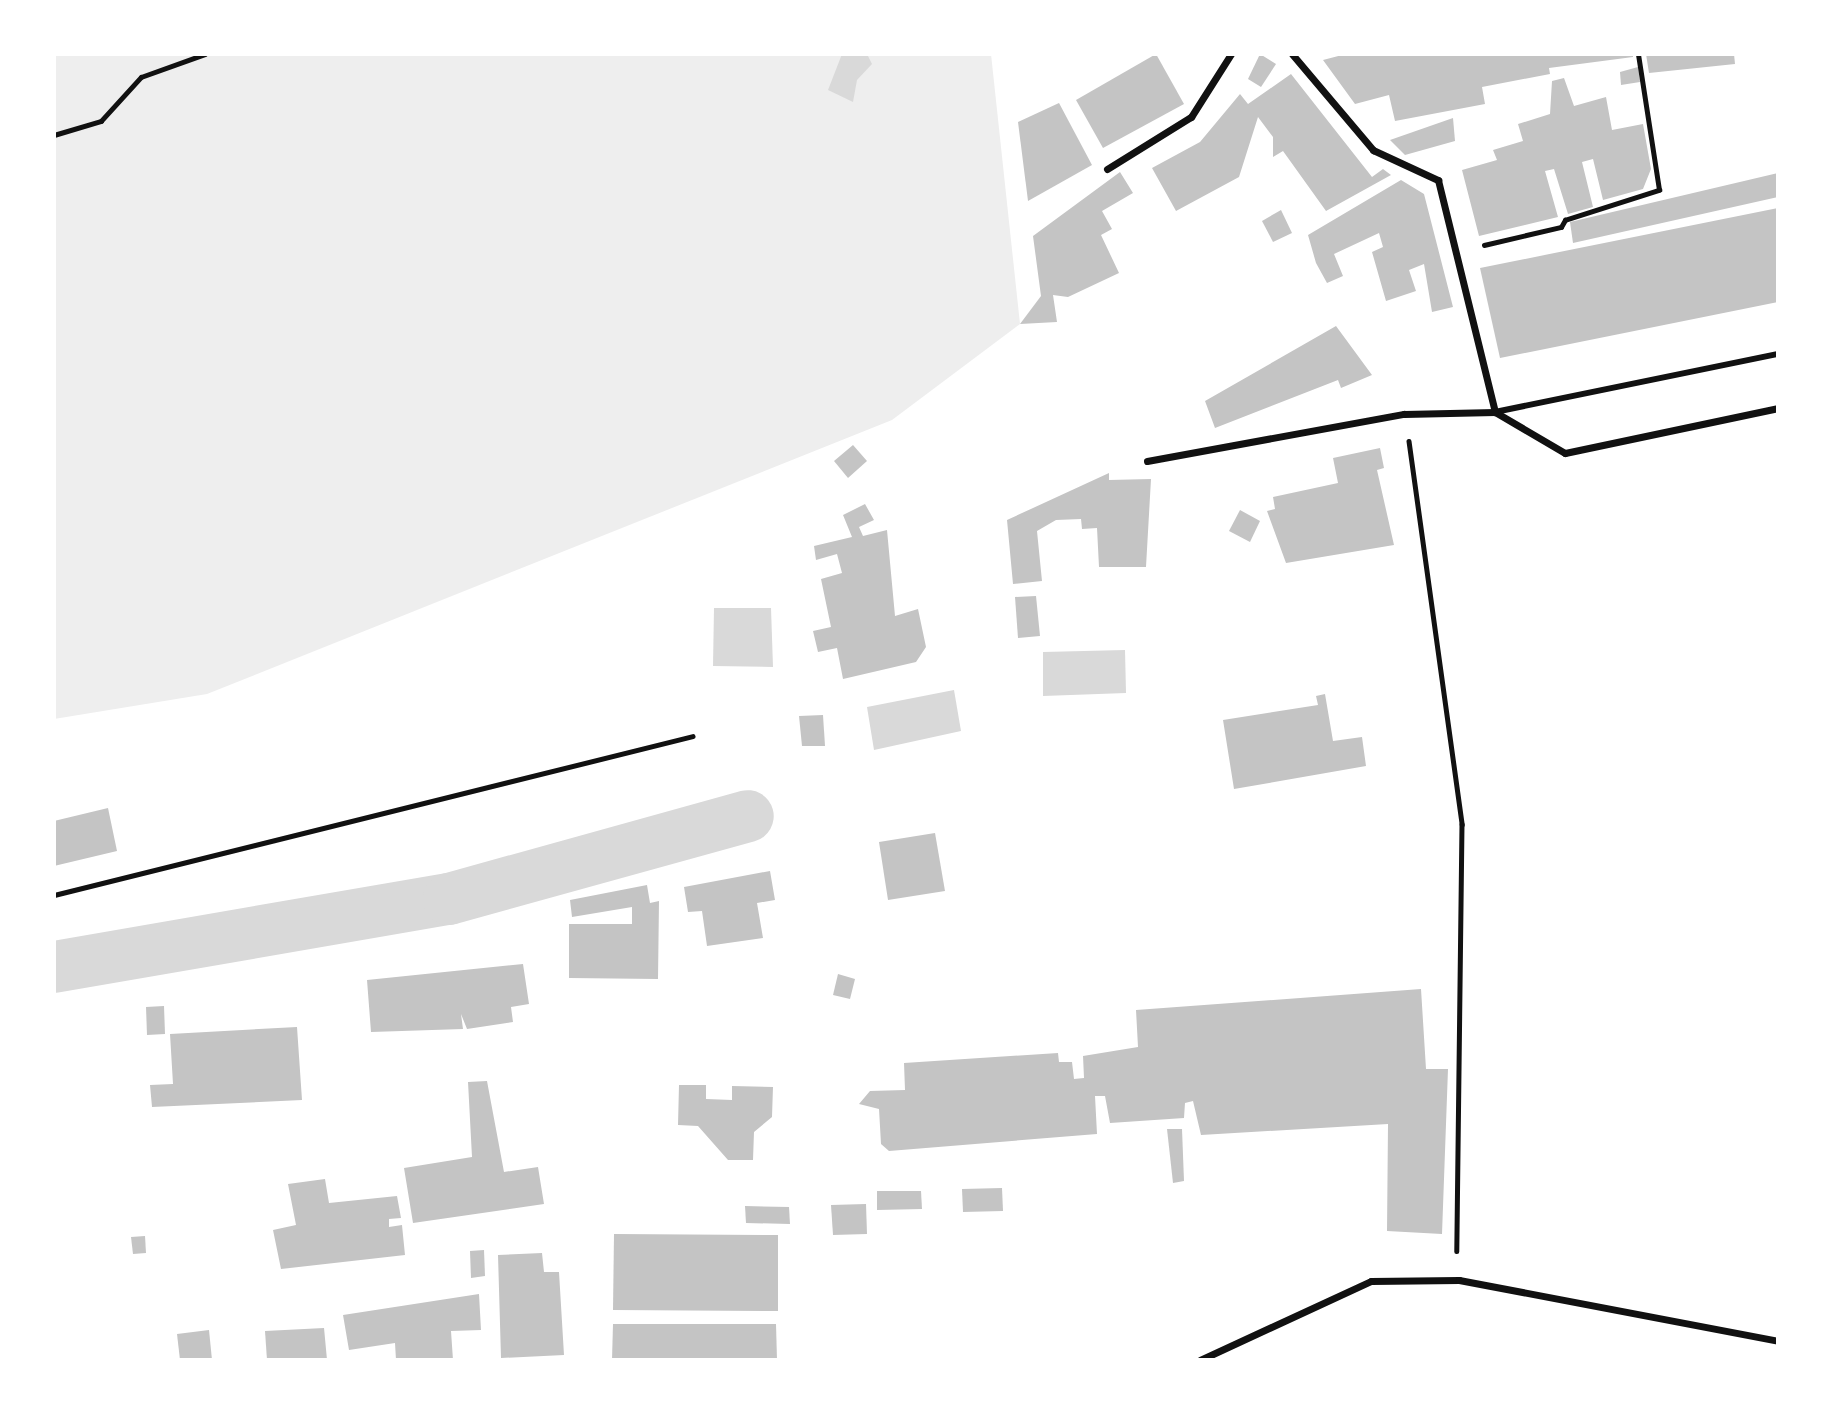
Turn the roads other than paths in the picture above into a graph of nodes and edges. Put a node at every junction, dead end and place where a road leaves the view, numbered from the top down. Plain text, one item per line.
1 (1231, 54) edge
2 (1292, 54) edge
3 (1306, 54) edge
4 (1299, 61) junction
5 (1107, 169) dead end
6 (1778, 354) edge
7 (1778, 408) edge
8 (1495, 412) junction
9 (1147, 461) dead end
10 (693, 736) dead end
11 (54, 895) edge
12 (1778, 1341) edge
13 (1200, 1360) edge

1 - 5 street
2 - 4 street
3 - 4 street
4 - 8 street
6 - 8 street
7 - 8 street
8 - 9 street
10 - 11 lane
12 - 13 street

